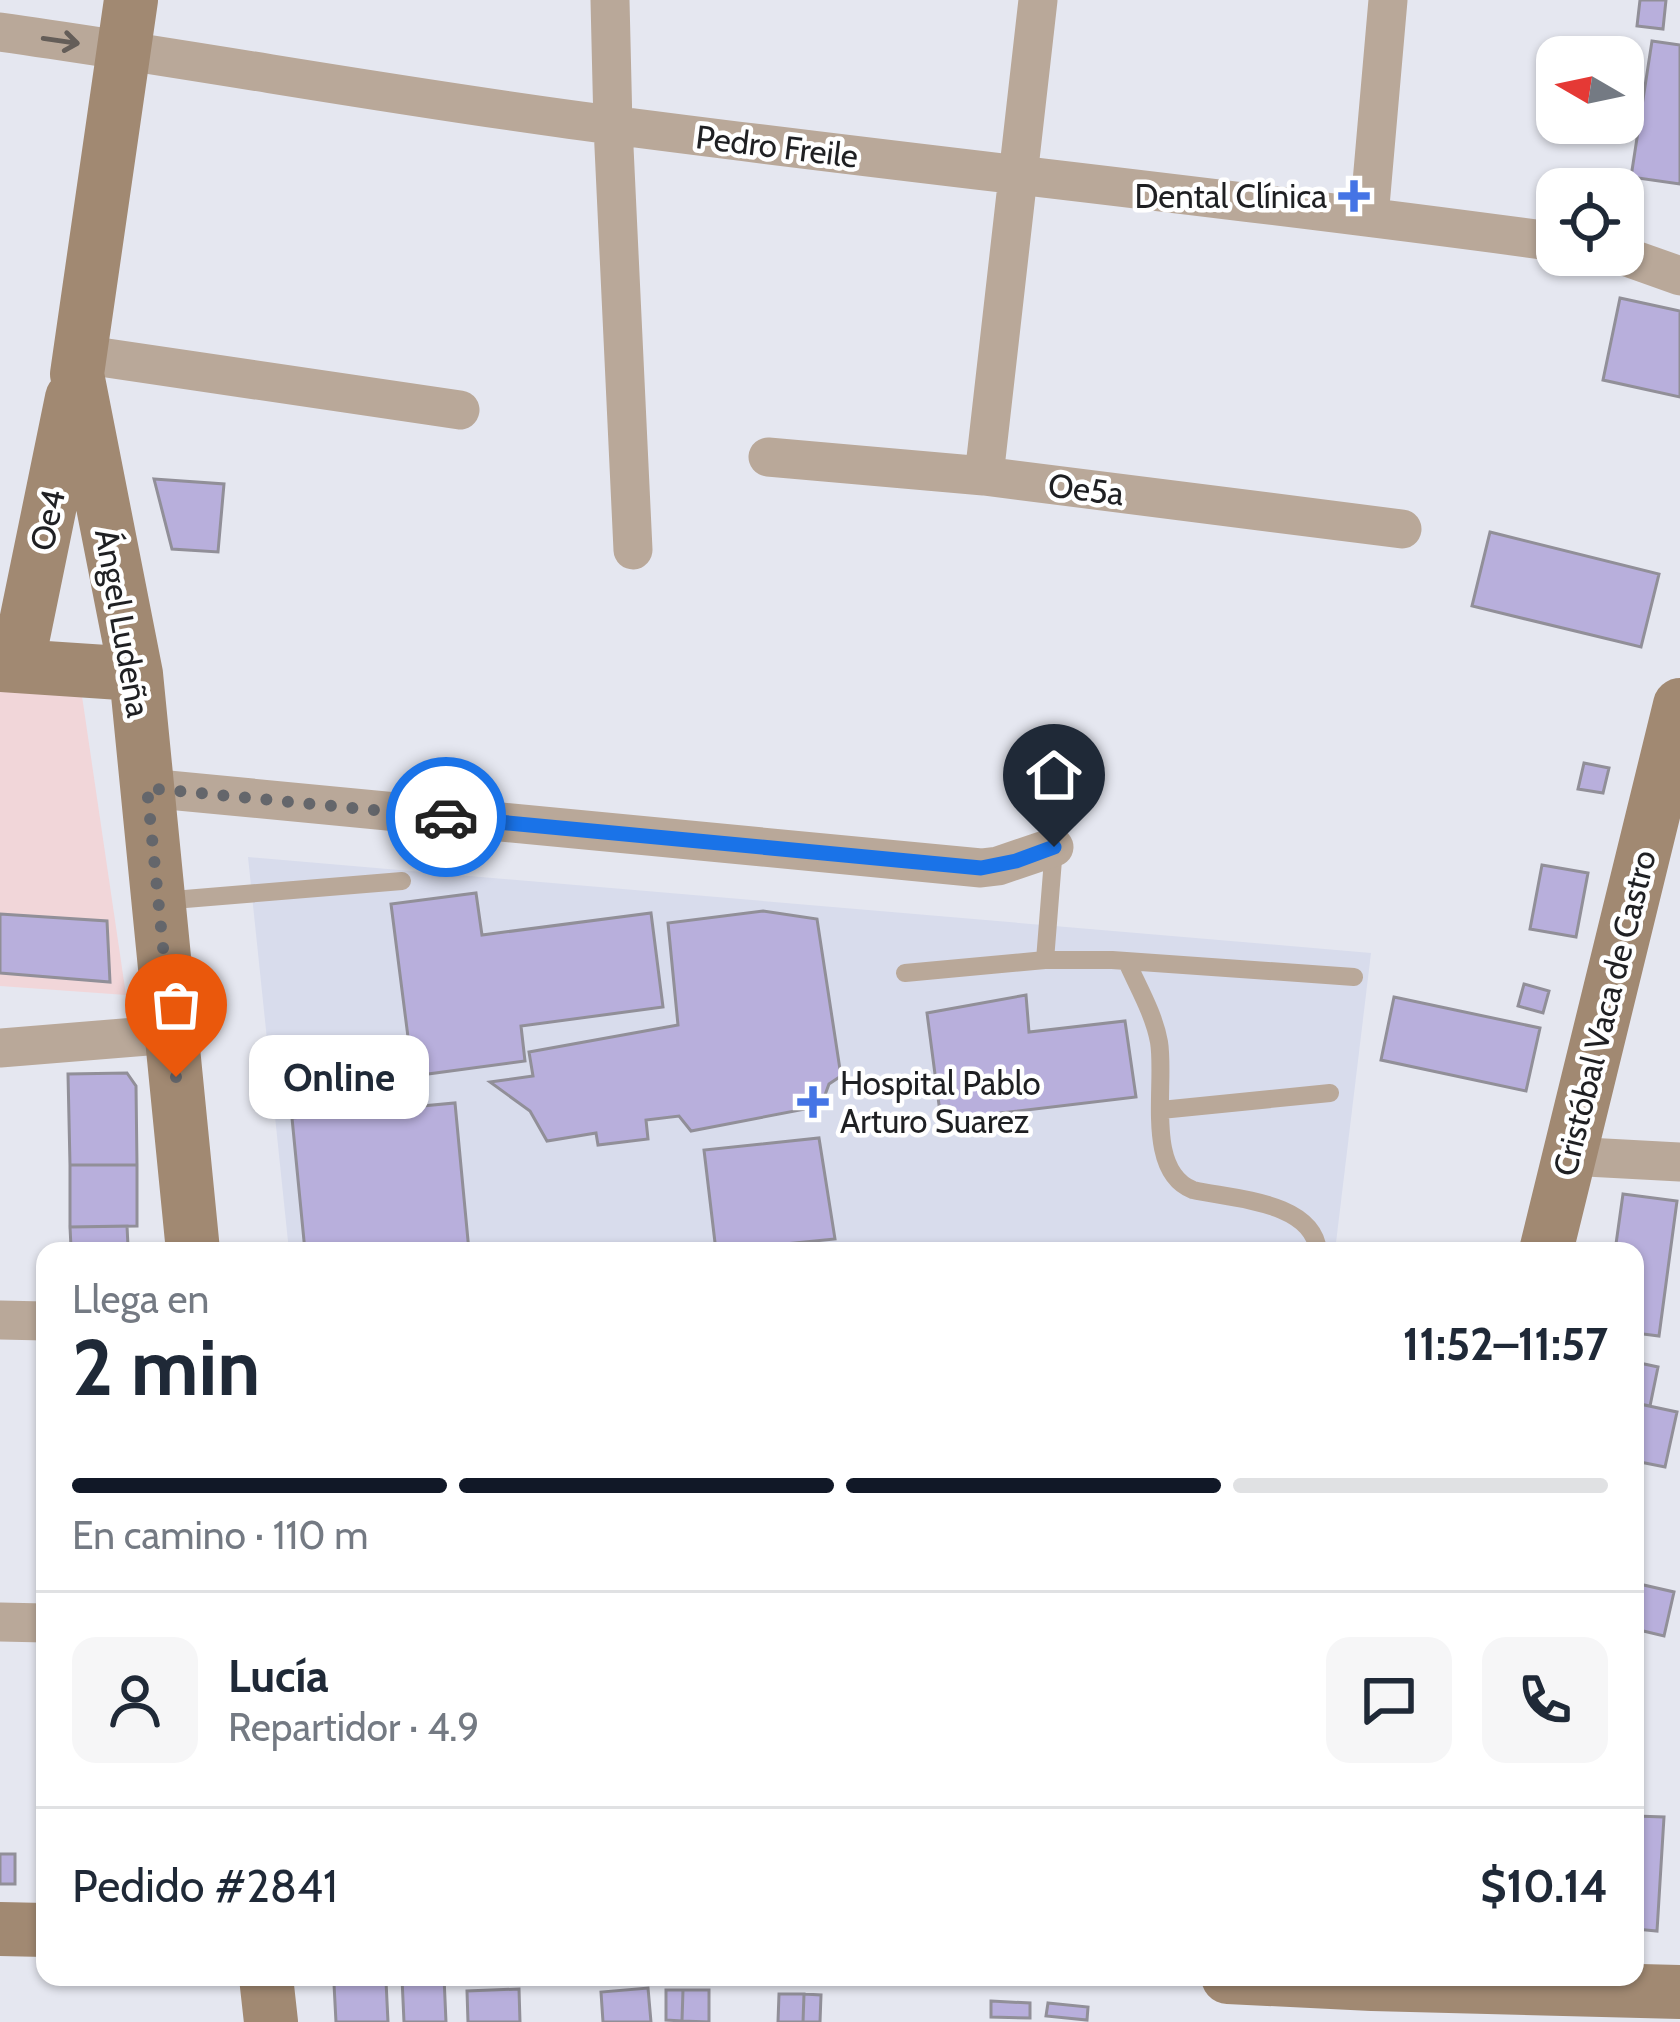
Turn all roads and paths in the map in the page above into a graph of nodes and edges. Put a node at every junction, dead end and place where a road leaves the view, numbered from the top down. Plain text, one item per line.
1 (610, 0) edge
2 (1038, 0) edge
3 (1388, 0) edge
4 (126, 25) edge
5 (0, 32) edge
6 (613, 126) junction
7 (1016, 177) junction
8 (1370, 217) junction
9 (1536, 239) edge
10 (1644, 263) edge
11 (1680, 276) edge
12 (78, 364) junction
13 (460, 410) dead end
14 (768, 457) dead end
15 (983, 476) junction
16 (1402, 529) dead end
17 (633, 550) dead end
18 (8, 666) edge
19 (136, 674) junction
20 (1680, 705) edge
21 (147, 788) junction
22 (1054, 847) joint
23 (401, 881) dead end
24 (159, 901) junction
25 (1045, 960) junction
26 (1126, 962) junction
27 (905, 973) dead end
28 (1354, 977) dead end
29 (172, 1034) junction
30 (0, 1048) edge
31 (1330, 1093) dead end
32 (1161, 1110) junction
33 (1568, 1156) junction
34 (1680, 1162) edge
35 (192, 1242) edge
36 (1317, 1242) edge
37 (1548, 1242) edge
38 (0, 1320) edge
39 (36, 1321) edge
40 (0, 1622) edge
41 (36, 1623) edge
42 (0, 1929) edge
43 (36, 1930) edge
44 (267, 1986) edge
45 (1303, 1986) edge
46 (1680, 1992) edge
47 (1370, 1994) edge
48 (271, 2022) edge

1 - 6 street
2 - 7 street
3 - 8 street
5 -> 4 street, Pedro Freile
4 - 6 street, Pedro Freile
4 - 12 street, Ángel Ludeña
6 - 7 street, Pedro Freile
6 - 17 street
7 - 8 street, Pedro Freile
7 - 15 street
8 - 9 street, Pedro Freile
10 - 11 street
12 - 13 street
12 - 18 street, Oe4
12 - 19 street, Ángel Ludeña
14 - 15 street, Oe5a
15 - 16 street, Oe5a
18 - 19 street
19 - 21 street, Ángel Ludeña
20 - 33 street, Cristóbal Vaca de Castro
21 - 22 street
21 - 24 street, Ángel Ludeña
22 - 25 lane
23 - 24 lane
24 - 29 street, Ángel Ludeña
25 - 26 lane
25 - 27 lane
26 - 28 lane
26 - 32 lane
29 - 30 street
29 - 35 street, Ángel Ludeña
31 - 32 lane
32 - 36 lane
33 - 34 street
33 - 37 street, Cristóbal Vaca de Castro
38 - 39 street
40 - 41 street
42 - 43 street
44 - 48 street
45 - 47 street
46 - 47 street

